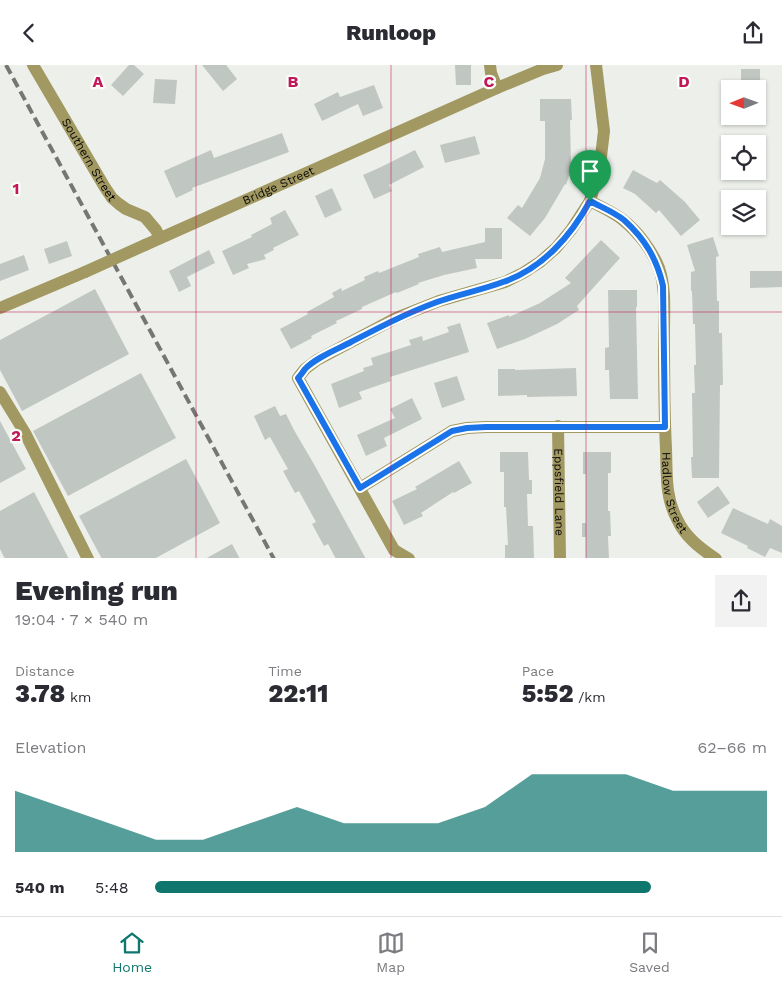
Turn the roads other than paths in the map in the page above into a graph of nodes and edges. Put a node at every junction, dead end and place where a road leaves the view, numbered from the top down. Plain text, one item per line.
1 (33, 65) edge
2 (490, 65) edge
3 (557, 65) edge
4 (596, 65) edge
5 (497, 88) junction
6 (590, 201) junction
7 (160, 238) junction
8 (0, 308) edge
9 (0, 392) edge
10 (558, 426) junction
11 (665, 427) junction
12 (360, 488) junction
13 (88, 558) edge
14 (407, 558) edge
15 (560, 558) edge
16 (715, 558) edge

1 - 7 street, Southern Street
2 - 5 street
3 - 5 street, Bridge Street
4 - 6 street
5 - 7 street, Bridge Street
6 - 11 street, Hadlow Street
6 - 12 street
7 - 8 street, Bridge Street, bridge
9 - 13 street
10 - 11 street
10 - 12 street
10 - 15 street, Eppsfield Lane
11 - 16 street, Hadlow Street
12 - 14 street

